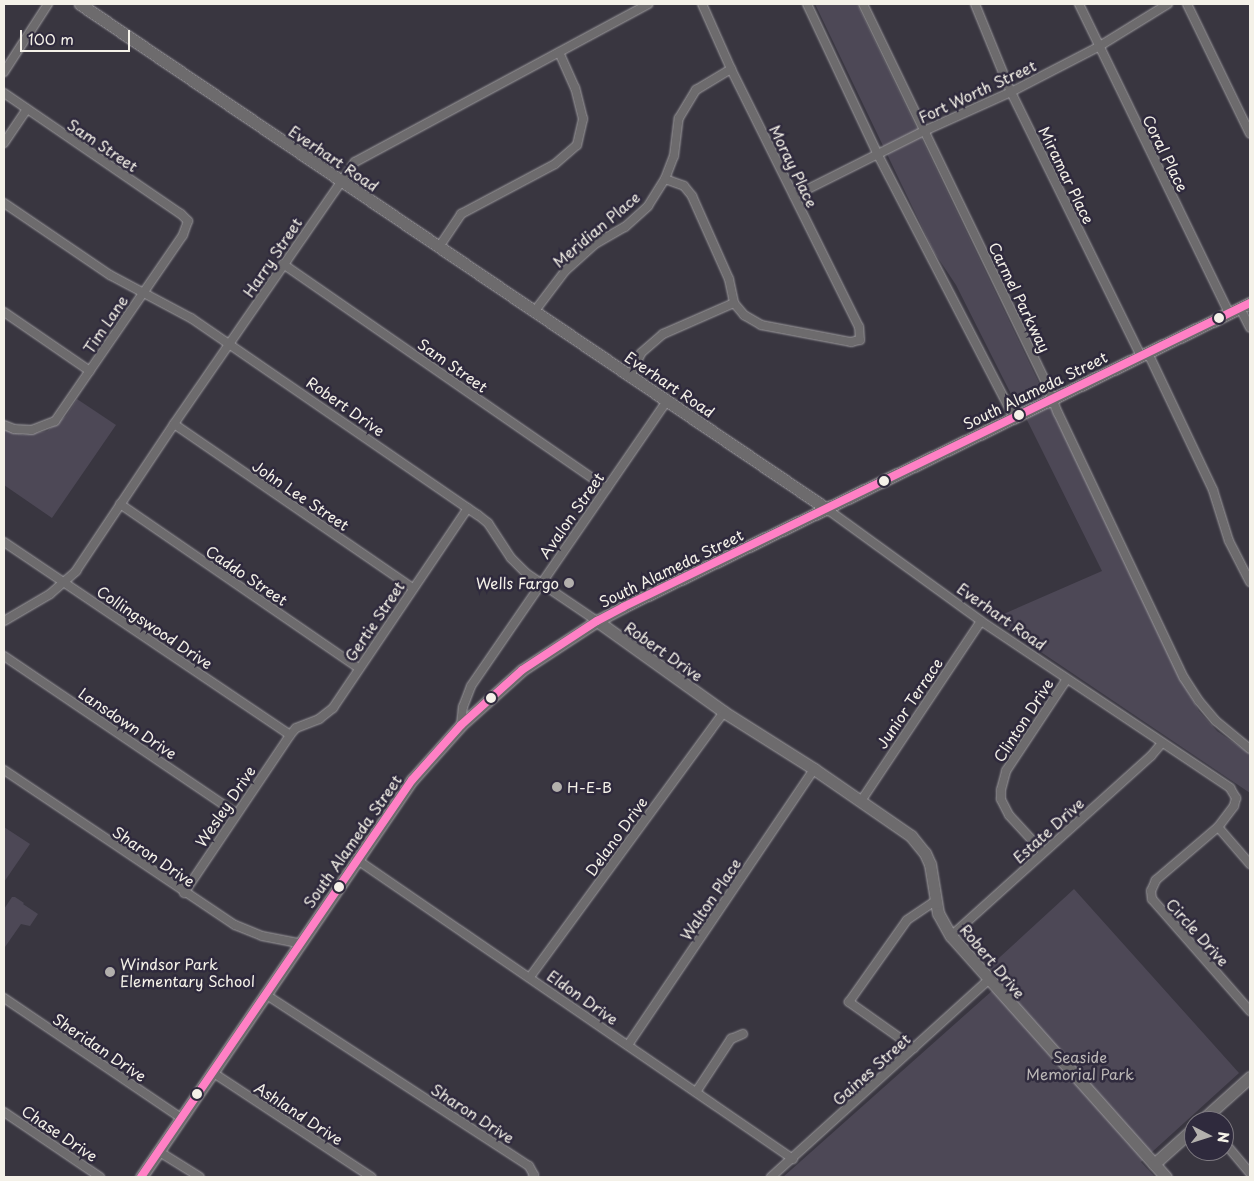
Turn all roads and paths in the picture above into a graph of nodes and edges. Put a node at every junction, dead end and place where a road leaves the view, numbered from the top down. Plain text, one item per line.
1 (48, 4) edge
2 (80, 4) edge
3 (648, 4) edge
4 (702, 4) edge
5 (807, 4) edge
6 (863, 4) edge
7 (974, 4) edge
8 (1079, 4) edge
9 (1168, 4) edge
10 (1187, 4) edge
11 (1098, 47) junction
12 (559, 52) junction
13 (731, 69) junction
14 (4, 72) edge
15 (1011, 92) junction
16 (4, 93) edge
17 (26, 110) junction
18 (924, 131) junction
19 (1250, 134) edge
20 (4, 143) edge
21 (878, 154) junction
22 (665, 179) junction
23 (341, 181) junction
24 (794, 196) junction
25 (4, 203) edge
26 (188, 221) joint
27 (439, 247) junction
28 (284, 264) junction
29 (144, 292) junction
30 (734, 303) junction
31 (1245, 306) edge
32 (4, 312) edge
33 (534, 312) junction
34 (1229, 313) junction
35 (1250, 328) edge
36 (229, 344) junction
37 (1145, 354) junction
38 (90, 371) junction
39 (630, 376) junction
40 (1052, 399) junction
41 (667, 401) junction
42 (1014, 417) junction
43 (174, 424) junction
44 (4, 425) edge
45 (607, 488) junction
46 (120, 504) junction
47 (468, 508) junction
48 (827, 508) junction
49 (4, 542) edge
50 (65, 582) junction
51 (1250, 582) edge
52 (539, 584) junction
53 (413, 588) junction
54 (4, 621) edge
55 (596, 621) junction
56 (981, 621) junction
57 (4, 656) edge
58 (358, 668) junction
59 (1067, 679) junction
60 (724, 712) junction
61 (461, 725) junction
62 (290, 735) junction
63 (1162, 743) junction
64 (1250, 749) edge
65 (814, 769) junction
66 (4, 770) edge
67 (861, 801) junction
68 (236, 813) junction
69 (1218, 827) junction
70 (1043, 852) junction
71 (356, 859) junction
72 (1250, 864) edge
73 (184, 893) junction
74 (935, 902) junction
75 (951, 936) junction
76 (299, 943) junction
77 (530, 977) junction
78 (988, 980) junction
79 (265, 994) junction
80 (4, 998) edge
81 (1250, 1011) edge
82 (744, 1034) dead end
83 (628, 1045) junction
84 (914, 1048) junction
85 (212, 1072) junction
86 (1250, 1077) edge
87 (696, 1092) junction
88 (1214, 1111) edge
89 (4, 1112) edge
90 (181, 1118) junction
91 (1184, 1137) edge
92 (158, 1151) junction
93 (1234, 1154) edge
94 (792, 1158) junction
95 (1154, 1164) junction
96 (1250, 1172) edge
97 (100, 1177) edge
98 (140, 1177) edge
99 (200, 1177) edge
100 (371, 1177) edge
101 (533, 1177) edge
102 (771, 1177) edge
103 (1166, 1177) edge

1 - 14 street
2 - 23 main road, Everhart Road
3 - 12 street, Harry Street
4 - 13 street, Moray Place
5 - 21 street
6 - 18 street, Carmel Parkway
7 - 15 street, Miramar Place
8 - 11 street, Coral Place
9 - 11 street, Fort Worth Street
10 - 19 street
11 - 15 street, Fort Worth Street
11 - 34 street, Coral Place
12 - 23 street, Harry Street
12 - 27 street
13 - 22 street, Meridian Place
13 - 24 street, Moray Place
15 - 18 street, Fort Worth Street
15 - 37 street, Miramar Place
16 - 17 street, Sam Street
17 - 20 street
17 - 26 street, Sam Street
18 - 21 street, Fort Worth Street
18 - 40 street, Carmel Parkway
21 - 24 street, Fort Worth Street
21 - 42 street
22 - 30 street
22 - 33 street, Meridian Place
23 - 27 main road, Everhart Road
23 - 28 street, Harry Street
24 - 30 street, Moray Place
25 - 29 street, Robert Drive
26 - 29 street, Tim Lane
27 - 33 main road, Everhart Road
28 - 36 street, Harry Street
28 - 45 street, Sam Street
29 - 36 street, Robert Drive
29 - 38 street, Tim Lane
30 - 39 street
31 - 34 main road, South Alameda Street
31 - 35 street
32 - 38 street
33 - 39 main road, Everhart Road
34 - 37 main road, South Alameda Street
36 - 43 street, Harry Street
36 - 47 street, Robert Drive
37 - 40 main road, South Alameda Street
37 - 51 street, Miramar Place
38 - 44 street, Tim Lane
39 - 41 main road, Everhart Road
40 - 42 main road, South Alameda Street
40 - 64 street, Carmel Parkway
41 - 45 street, Avalon Street
41 - 48 main road, Everhart Road
42 - 48 main road, South Alameda Street
43 - 46 street, Harry Street
43 - 53 street, John Lee Street
45 - 52 street, Avalon Street
46 - 50 street, Harry Street
46 - 58 street, Caddo Street
47 - 52 street, Robert Drive
47 - 53 street, Gertie Street
48 - 55 main road, South Alameda Street
48 - 56 street, Everhart Road
49 - 50 street, Collingswood Drive
50 - 54 street, Harry Street
50 - 62 street, Collingswood Drive
52 - 55 street, Robert Drive
52 - 61 street, Avalon Street
53 - 58 street, Gertie Street
55 - 60 main road, Robert Drive
55 - 61 main road, South Alameda Street
56 - 59 street, Everhart Road
56 - 67 street, Junior Terrace
57 - 68 street, Lansdown Drive
58 - 62 street, Gertie Street
59 - 63 street, Everhart Road
59 - 70 street, Clinton Drive
60 - 65 main road, Robert Drive
60 - 77 street, Delano Drive
61 - 71 main road, South Alameda Street
62 - 68 street, Wesley Drive
63 - 69 street, Everhart Road
63 - 70 street, Estate Drive
65 - 67 main road, Robert Drive
65 - 83 street, Walton Place
66 - 73 street, Sharon Drive
67 - 74 main road, Robert Drive
68 - 73 street, Wesley Drive
69 - 72 street
69 - 81 street, Circle Drive
70 - 75 street, Estate Drive
71 - 76 main road, South Alameda Street
71 - 77 street, Eldon Drive
73 - 76 street, Sharon Drive
74 - 75 main road, Robert Drive
74 - 84 street
75 - 78 main road, Robert Drive
76 - 79 main road, South Alameda Street
77 - 83 street, Eldon Drive
78 - 84 street, Gaines Street
78 - 95 main road, Robert Drive
79 - 85 main road, South Alameda Street
79 - 101 street, Sharon Drive
80 - 90 street, Sheridan Drive
82 - 87 street
83 - 87 street, Eldon Drive
84 - 94 street, Gaines Street
85 - 90 main road, South Alameda Street
85 - 100 street, Ashland Drive
86 - 88 main road
87 - 94 street, Eldon Drive
89 - 97 street, Chase Drive
90 - 92 main road, South Alameda Street
91 - 95 main road
92 - 98 main road, South Alameda Street
92 - 99 street
93 - 96 street
94 - 102 street, Gaines Street
95 - 103 main road, Robert Drive

